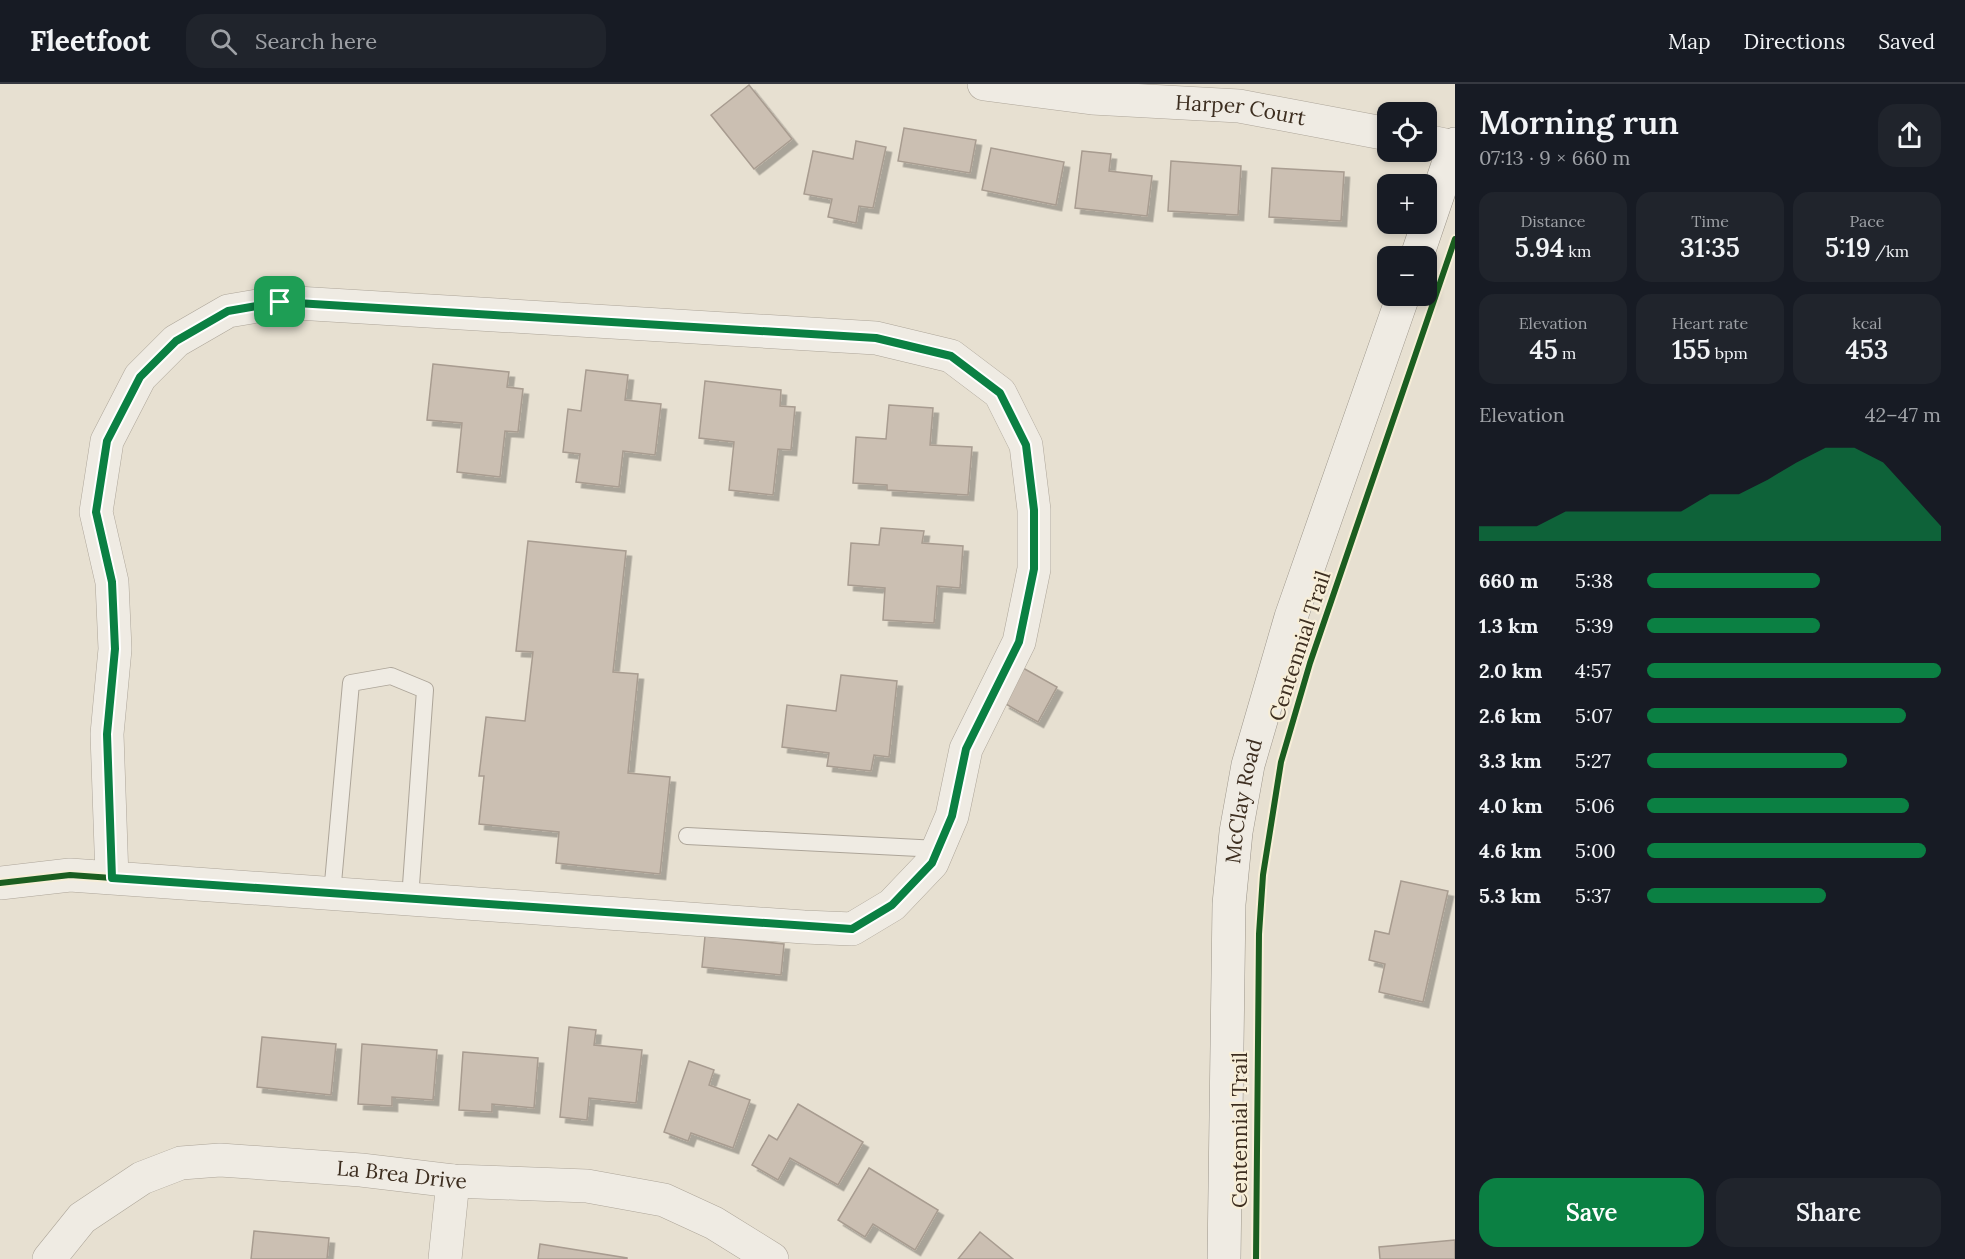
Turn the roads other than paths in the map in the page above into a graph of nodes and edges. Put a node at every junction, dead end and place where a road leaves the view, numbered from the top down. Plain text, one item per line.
1 (984, 84) edge
2 (1240, 95) edge
3 (1377, 131) edge
4 (1437, 143) edge
5 (1455, 145) edge
6 (1420, 246) edge
7 (1400, 306) edge
8 (687, 837) dead end
9 (938, 849) junction
10 (112, 878) junction
11 (0, 883) edge
12 (332, 894) junction
13 (410, 899) junction
14 (453, 1181) junction
15 (49, 1259) edge
16 (445, 1259) edge
17 (772, 1259) edge
18 (1224, 1259) edge

1 - 2 street, Harper Court
2 - 3 street, Harper Court
4 - 5 street
5 - 6 street
7 - 18 street, McClay Road
8 - 9 lane
9 - 10 street
9 - 13 street
10 - 11 street
10 - 12 street
12 - 13 street
12 - 13 lane
14 - 15 street, La Brea Drive
14 - 16 street
14 - 17 street, La Brea Drive

